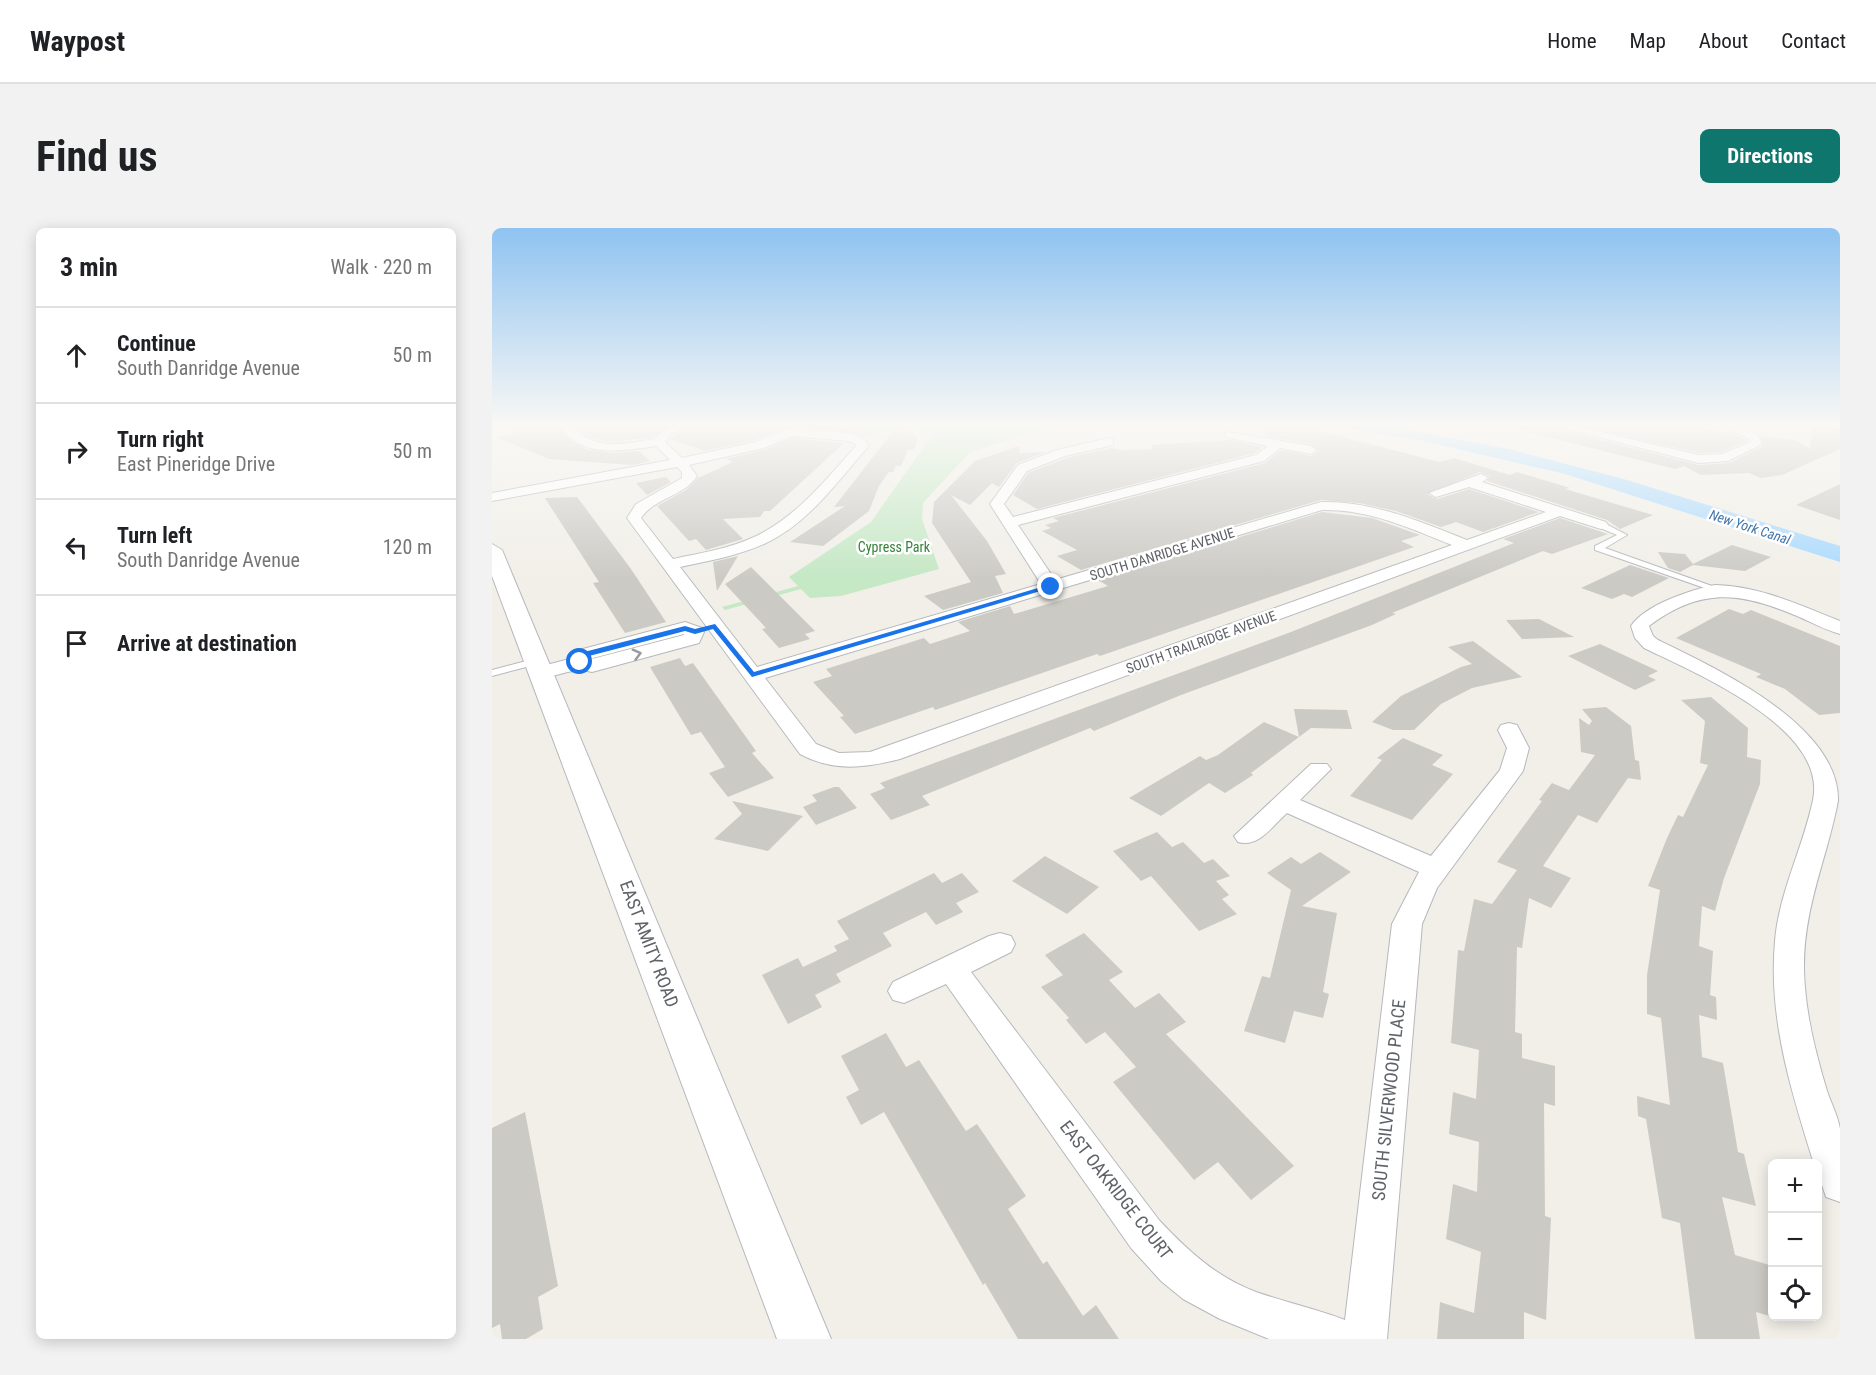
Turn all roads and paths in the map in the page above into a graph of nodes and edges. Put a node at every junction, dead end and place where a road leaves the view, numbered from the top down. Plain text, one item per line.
1 (609, 476) edge
2 (690, 476) edge
3 (835, 476) edge
4 (1017, 476) edge
5 (1191, 476) edge
6 (1488, 476) edge
7 (1468, 482) junction
8 (1436, 493) dead end
9 (492, 497) edge
10 (1558, 512) junction
11 (1007, 523) junction
12 (1601, 525) joint
13 (1467, 546) junction
14 (492, 550) edge
15 (669, 565) junction
16 (1051, 587) junction
17 (1727, 591) junction
18 (715, 626) junction
19 (1840, 628) edge
20 (540, 667) junction
21 (492, 674) edge
22 (752, 675) junction
23 (1509, 730) dead end
24 (1318, 769) dead end
25 (1283, 802) junction
26 (1247, 836) dead end
27 (1436, 869) junction
28 (1000, 944) dead end
29 (951, 968) junction
30 (904, 991) dead end
31 (1840, 1184) edge
32 (804, 1339) edge
33 (1337, 1339) edge
34 (1365, 1339) edge

1 - 9 street
2 - 15 street
3 - 15 street
4 - 11 street
5 - 11 street
6 - 7 street
7 - 8 street
7 - 10 street
10 - 12 street
10 - 13 street, SOUTH TRAILRIDGE AVENUE
11 - 16 street
12 - 17 lane
13 - 16 street, SOUTH DANRIDGE AVENUE
13 - 22 street, SOUTH TRAILRIDGE AVENUE
14 - 20 street, EAST AMITY ROAD
15 - 18 street
16 - 22 street, SOUTH DANRIDGE AVENUE
17 - 19 street
17 - 31 street
18 - 20 street
18 - 22 street
20 - 21 lane
20 - 32 street, EAST AMITY ROAD
23 - 27 street, SOUTH SILVERWOOD PLACE
24 - 25 street
25 - 26 street
25 - 27 street
27 - 34 street, SOUTH SILVERWOOD PLACE
28 - 29 street
29 - 30 street
29 - 33 street, EAST OAKRIDGE COURT

